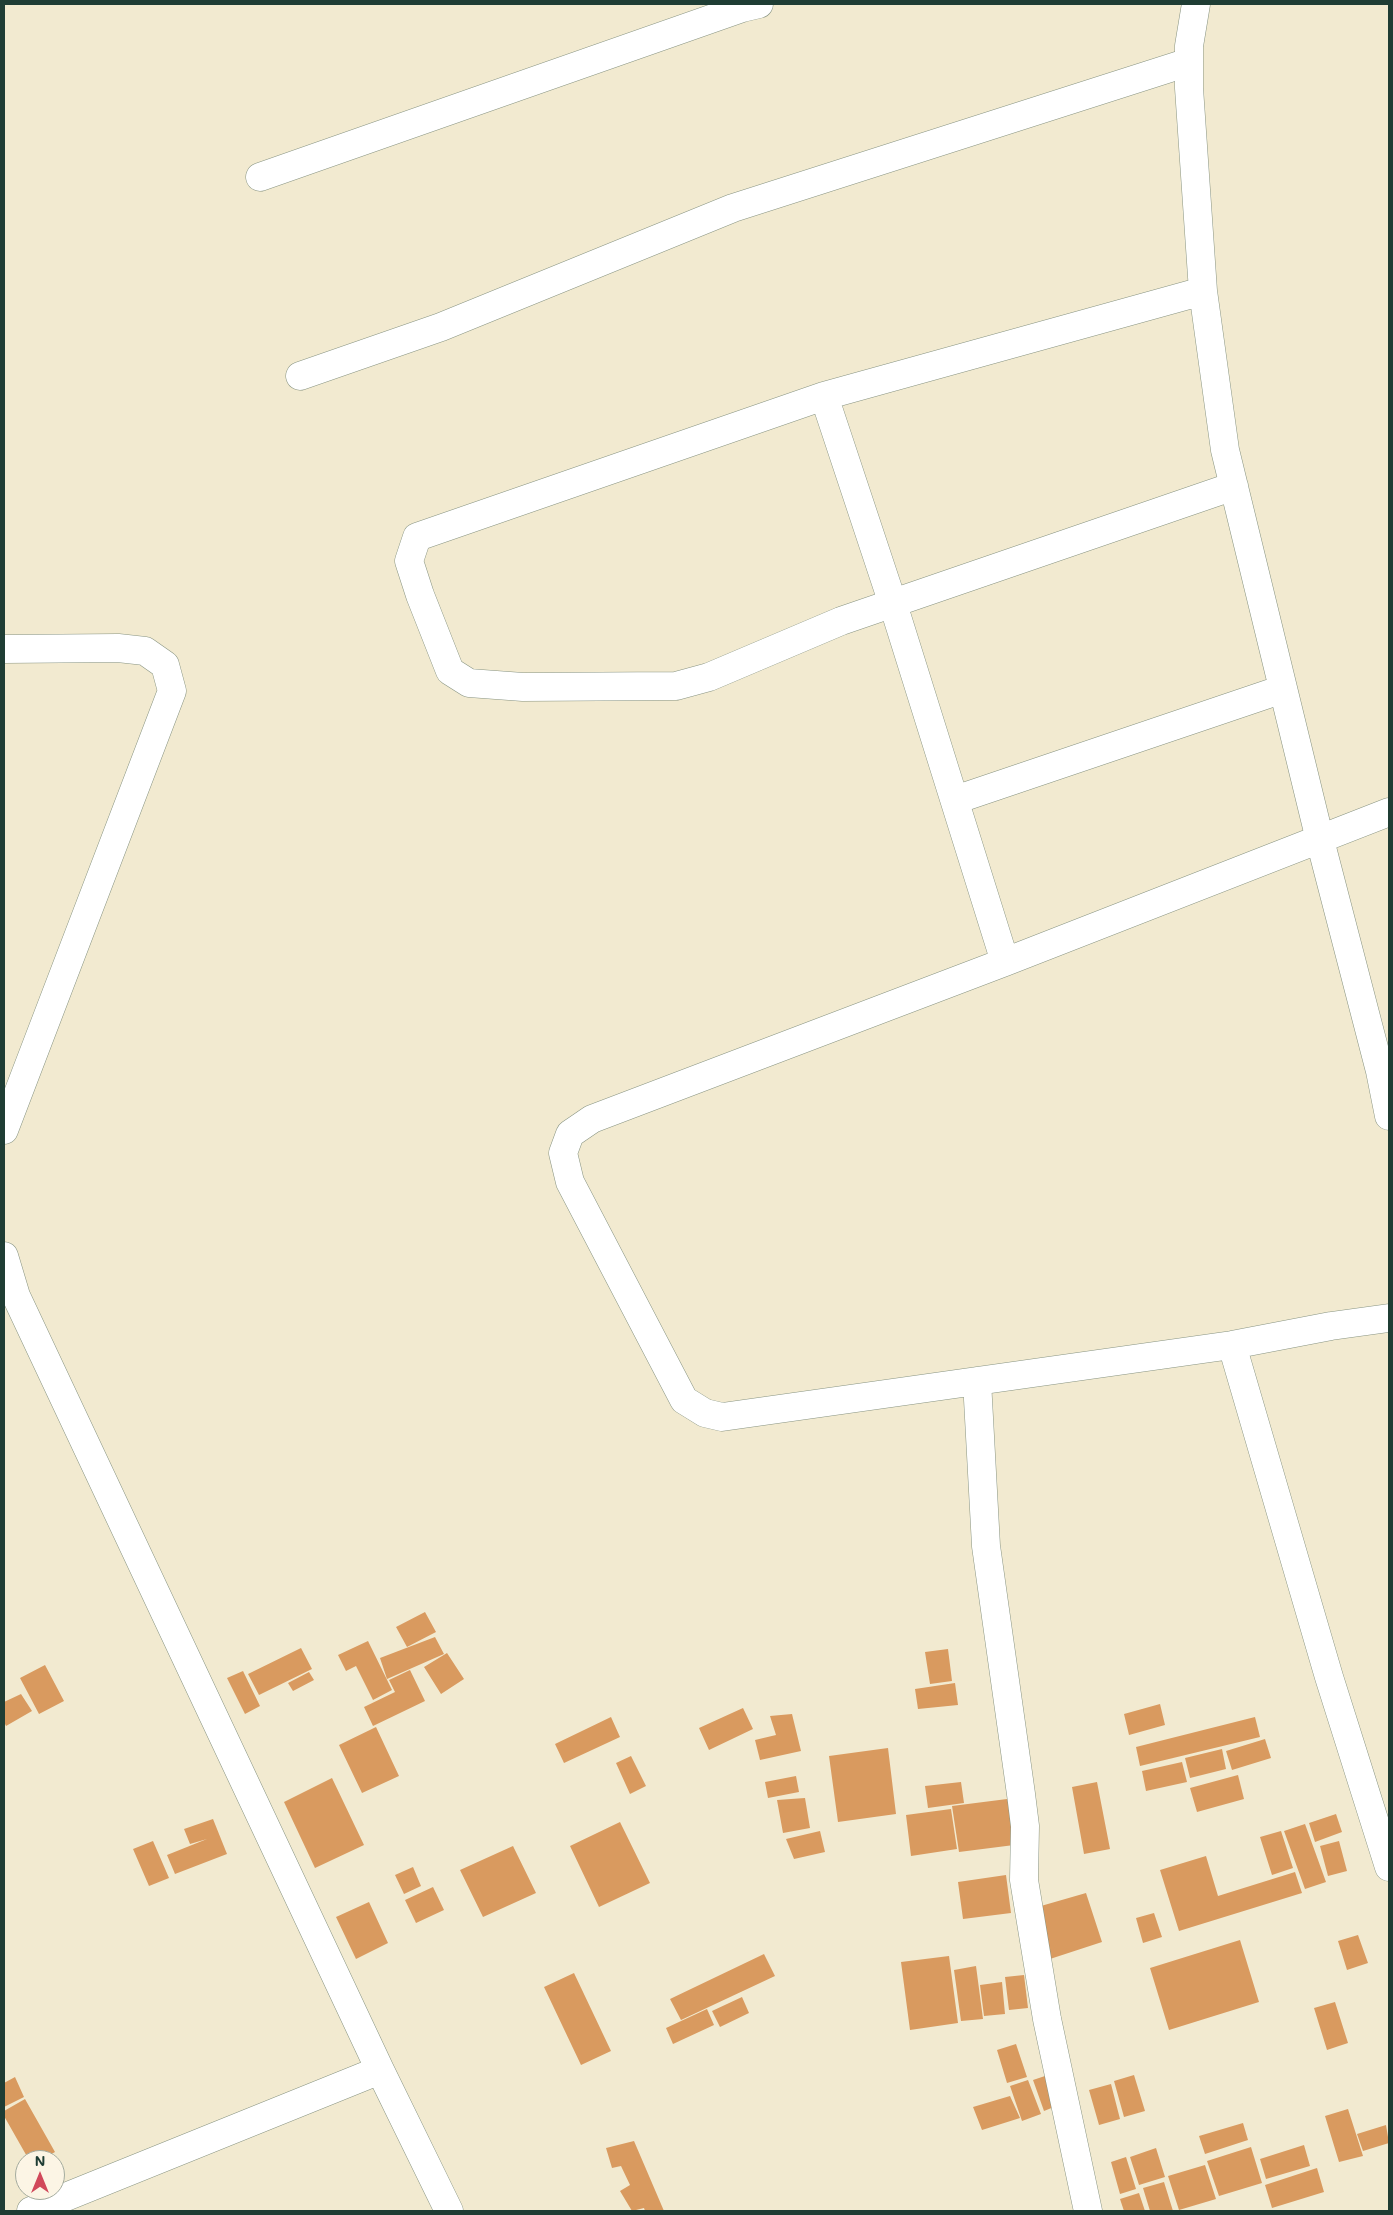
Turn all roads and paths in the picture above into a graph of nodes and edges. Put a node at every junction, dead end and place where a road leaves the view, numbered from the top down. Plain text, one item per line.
1 (1196, 4) edge
2 (747, 5) edge
3 (1189, 62) junction
4 (260, 178) dead end
5 (1203, 291) junction
6 (300, 376) dead end
7 (824, 396) junction
8 (1234, 486) junction
9 (893, 604) junction
10 (4, 649) edge
11 (1283, 689) junction
12 (955, 800) junction
13 (1389, 812) edge
14 (1320, 840) junction
15 (1006, 962) junction
16 (1389, 1116) edge
17 (4, 1130) edge
18 (4, 1256) edge
19 (1389, 1318) edge
20 (1232, 1346) junction
21 (977, 1381) junction
22 (1389, 1867) edge
23 (380, 2070) junction
24 (31, 2211) edge
25 (449, 2211) edge
26 (1088, 2211) edge

1 - 3 street
2 - 4 street
3 - 5 street
3 - 6 street
5 - 7 street
5 - 8 street
7 - 9 street
7 - 9 street
8 - 9 street
8 - 11 street
9 - 12 street
10 - 17 street
11 - 12 street
11 - 14 street
12 - 15 street
13 - 14 street
14 - 15 street
14 - 16 street
15 - 21 street
18 - 23 street
19 - 20 street
20 - 21 street
20 - 22 street
21 - 26 street
23 - 24 street
23 - 25 street

